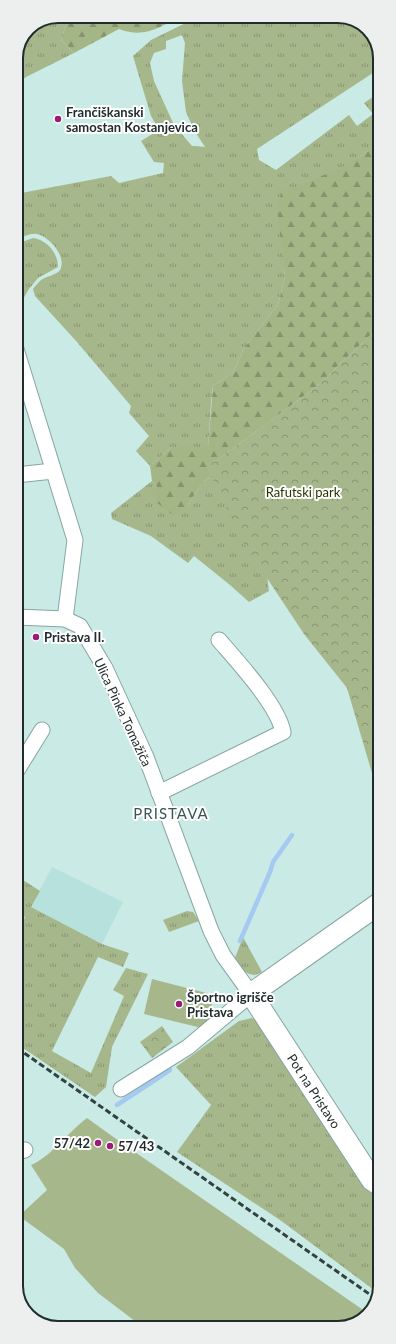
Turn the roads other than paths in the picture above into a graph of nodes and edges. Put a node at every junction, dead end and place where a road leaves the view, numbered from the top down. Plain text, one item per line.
1 (23, 372) edge
2 (53, 470) junction
3 (23, 474) edge
4 (23, 617) edge
5 (65, 619) junction
6 (219, 640) dead end
7 (42, 730) dead end
8 (23, 761) edge
9 (159, 793) junction
10 (373, 908) edge
11 (251, 994) junction
12 (121, 1089) dead end
13 (373, 1181) edge

1 - 2 street
2 - 3 street
2 - 5 street
4 - 5 street, Ulica Pinka Tomažiča
5 - 9 street, Ulica Pinka Tomažiča
6 - 9 street
7 - 8 street
9 - 11 street, Ulica Pinka Tomažiča
10 - 11 street
11 - 12 street
11 - 13 street, Pot na Pristavo

